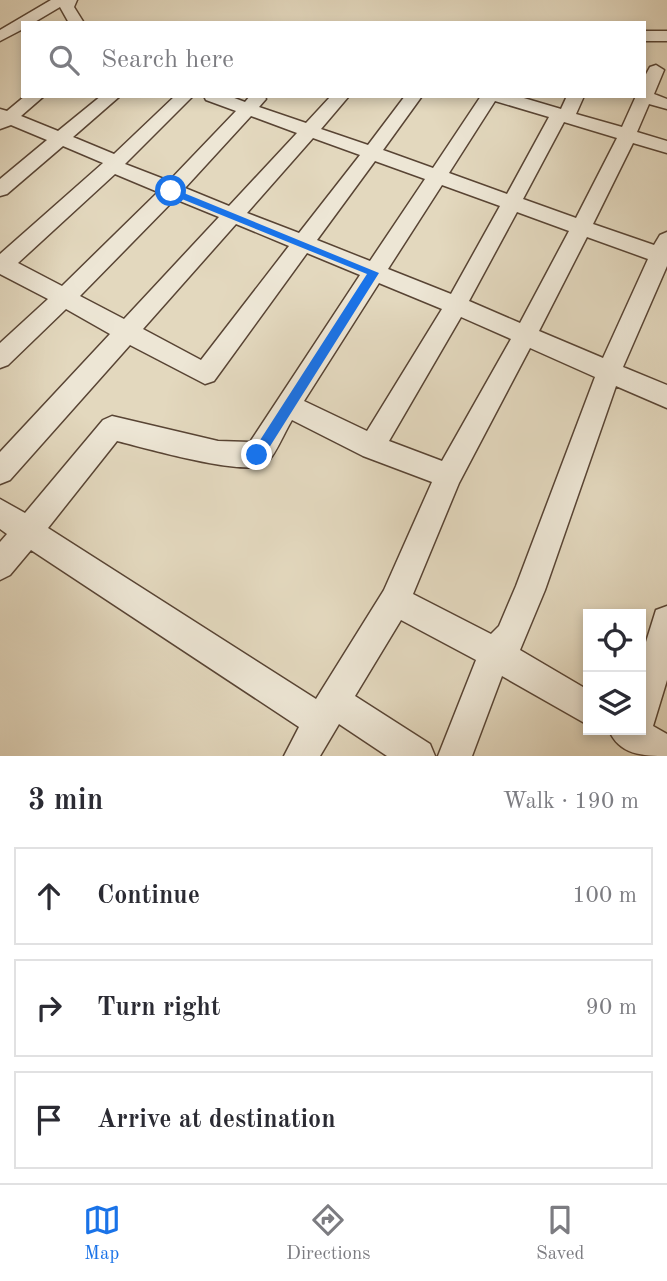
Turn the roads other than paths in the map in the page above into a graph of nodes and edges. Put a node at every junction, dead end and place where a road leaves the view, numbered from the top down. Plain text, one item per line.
1 (61, 0) edge
2 (69, 0) edge
3 (23, 21) edge
4 (76, 21) edge
5 (21, 22) edge
6 (667, 29) edge
7 (1, 31) edge
8 (21, 33) edge
9 (646, 36) edge
10 (667, 36) edge
11 (667, 44) edge
12 (656, 66) edge
13 (646, 92) edge
14 (33, 98) edge
15 (110, 98) edge
16 (183, 98) edge
17 (224, 98) edge
18 (339, 98) edge
19 (413, 98) edge
20 (499, 98) edge
21 (503, 98) edge
22 (575, 98) edge
23 (644, 98) edge
24 (646, 98) edge
25 (253, 103) edge
26 (667, 104) edge
27 (563, 116) junction
28 (3, 118) edge
29 (311, 132) junction
30 (627, 135) junction
31 (62, 138) junction
32 (667, 147) edge
33 (371, 155) junction
34 (114, 164) junction
35 (436, 177) junction
36 (0, 189) edge
37 (171, 191) junction
38 (512, 201) junction
39 (234, 214) junction
40 (581, 227) junction
41 (302, 243) junction
42 (665, 251) edge
43 (1, 265) edge
44 (374, 273) junction
45 (66, 296) junction
46 (456, 305) junction
47 (126, 331) junction
48 (526, 335) junction
49 (0, 358) edge
50 (609, 371) junction
51 (667, 397) edge
52 (287, 405) junction
53 (372, 447) junction
54 (0, 471) edge
55 (448, 476) junction
56 (0, 513) edge
57 (28, 533) junction
58 (0, 565) edge
59 (395, 601) junction
60 (667, 621) edge
61 (495, 653) junction
62 (646, 692) edge
63 (583, 705) edge
64 (327, 711) junction
65 (637, 735) edge
66 (667, 754) edge
67 (301, 756) edge
68 (418, 756) edge
69 (455, 756) edge

1 - 3 street
2 - 4 street
5 - 7 street
6 - 9 street
7 - 8 street
9 - 10 street
11 - 12 street
12 - 13 street
14 - 28 street
15 - 31 street
16 - 34 street
17 - 25 street
18 - 29 street
19 - 33 street
20 - 35 street
21 - 27 street
22 - 27 street
23 - 30 street
24 - 26 street
25 - 29 street
25 - 37 street
27 - 30 street
27 - 38 street
28 - 31 street
29 - 33 street
29 - 39 street
30 - 32 street
30 - 40 street
31 - 34 street
31 - 36 street
33 - 35 street
33 - 41 street
34 - 37 street
34 - 43 street
35 - 38 street
35 - 44 street
37 - 39 street
37 - 45 street
38 - 40 street
38 - 46 street
39 - 41 street
39 - 47 street
40 - 42 street
40 - 48 street
41 - 44 street
41 - 47 street
42 - 50 street
43 - 45 street
44 - 46 street
44 - 52 street
45 - 47 street
45 - 49 street
46 - 48 street
46 - 53 street
47 - 54 street
48 - 50 street
48 - 55 street
50 - 51 street
50 - 61 street
52 - 53 street
52 - 57 street
53 - 55 street
55 - 59 street
56 - 57 street
57 - 58 street
57 - 64 street
59 - 61 street
59 - 64 street
60 - 62 street
61 - 63 street
61 - 69 street
64 - 67 street
64 - 68 street
65 - 66 street

